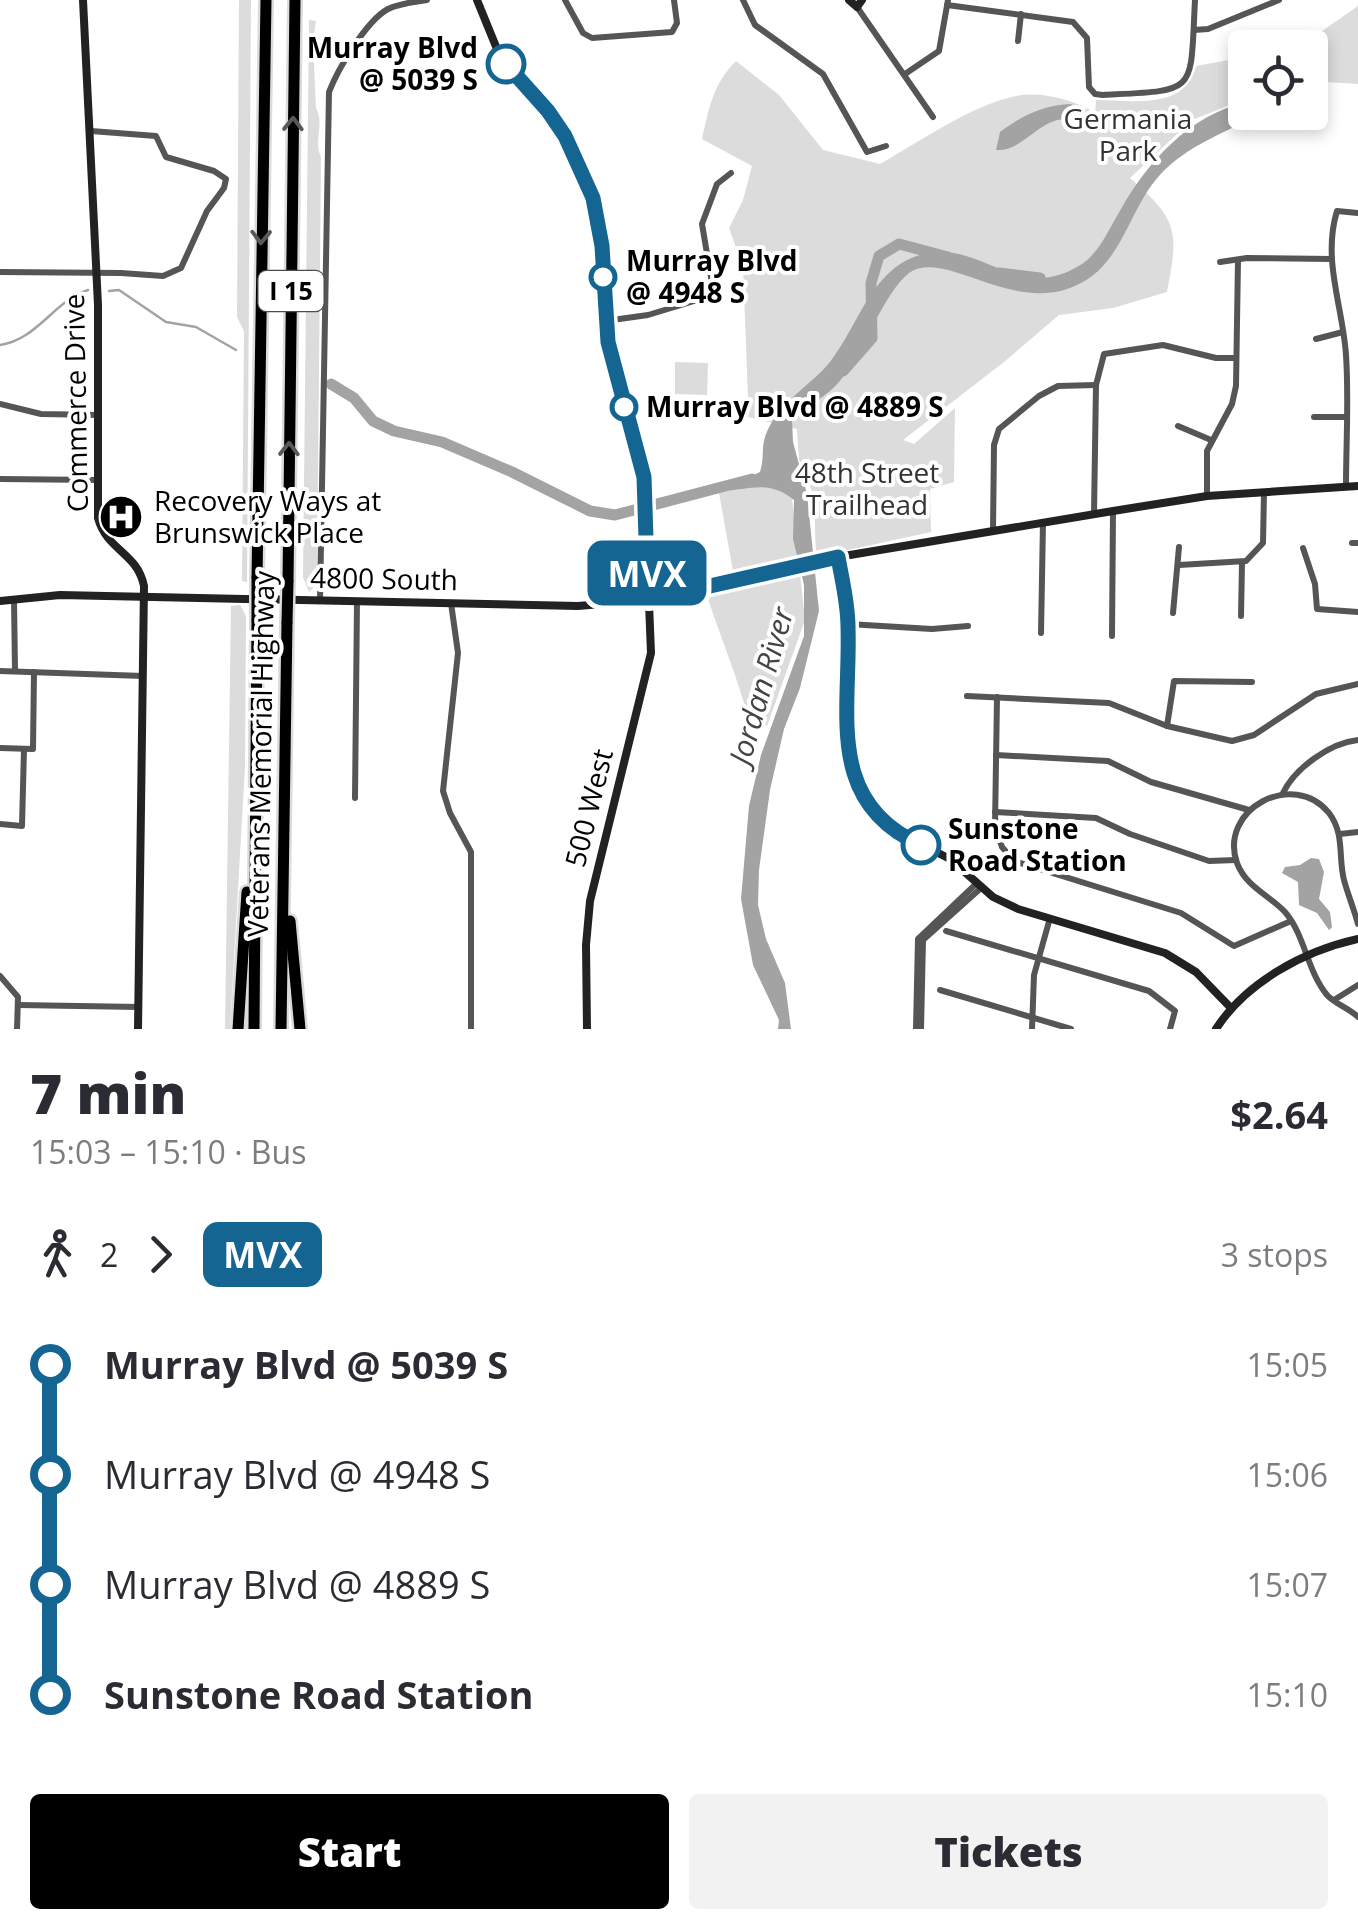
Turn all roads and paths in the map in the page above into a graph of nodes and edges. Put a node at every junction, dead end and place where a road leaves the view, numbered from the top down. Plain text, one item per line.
1 (83, 0) edge
2 (266, 0) edge
3 (295, 0) edge
4 (427, 0) edge
5 (477, 0) edge
6 (565, 0) edge
7 (674, 0) edge
8 (742, 0) edge
9 (1196, 0) edge
10 (1279, 0) edge
11 (856, 2) edge
12 (947, 2) edge
13 (1021, 14) junction
14 (1194, 30) junction
15 (1018, 41) dead end
16 (905, 74) junction
17 (933, 117) dead end
18 (90, 132) junction
19 (886, 146) dead end
20 (731, 173) dead end
21 (1358, 213) edge
22 (1332, 259) junction
23 (1238, 260) junction
24 (1220, 262) dead end
25 (0, 272) edge
26 (97, 273) junction
27 (605, 321) junction
28 (1343, 332) junction
29 (1316, 339) dead end
30 (1236, 358) junction
31 (1096, 385) junction
32 (0, 404) edge
33 (99, 415) junction
34 (1314, 417) dead end
35 (1346, 417) junction
36 (1178, 426) dead end
37 (1211, 440) junction
38 (0, 479) edge
39 (98, 480) junction
40 (1358, 486) edge
41 (1346, 487) junction
42 (1264, 492) junction
43 (1207, 496) junction
44 (1112, 511) junction
45 (1094, 514) junction
46 (1043, 522) junction
47 (993, 530) junction
48 (1179, 546) dead end
49 (1303, 548) dead end
50 (838, 557) junction
51 (1242, 563) junction
52 (1179, 565) junction
53 (144, 596) junction
54 (14, 599) junction
55 (320, 600) junction
56 (648, 600) junction
57 (358, 601) junction
58 (0, 602) edge
59 (451, 603) junction
60 (1358, 612) edge
61 (1174, 613) dead end
62 (1241, 616) dead end
63 (848, 624) junction
64 (968, 626) dead end
65 (1042, 633) dead end
66 (1112, 636) dead end
67 (0, 671) edge
68 (16, 671) junction
69 (34, 672) junction
70 (142, 676) junction
71 (1252, 682) dead end
72 (1358, 684) edge
73 (967, 696) dead end
74 (997, 697) junction
75 (1167, 726) junction
76 (1358, 740) edge
77 (0, 748) edge
78 (28, 749) junction
79 (996, 755) junction
80 (254, 783) junction
81 (1283, 794) junction
82 (355, 798) dead end
83 (1248, 810) junction
84 (995, 812) junction
85 (0, 824) edge
86 (1358, 832) edge
87 (1340, 834) junction
88 (1236, 860) junction
89 (979, 886) junction
90 (284, 888) junction
91 (1354, 898) edge
92 (1050, 918) junction
93 (1290, 920) junction
94 (1358, 924) edge
95 (946, 931) dead end
96 (1358, 939) edge
97 (1038, 958) junction
98 (1308, 958) junction
99 (0, 976) edge
100 (1358, 986) edge
101 (940, 990) dead end
102 (1334, 1000) junction
103 (18, 1005) junction
104 (139, 1007) junction
105 (1231, 1008) junction
106 (1358, 1017) edge
107 (1032, 1018) junction
108 (17, 1029) edge
109 (138, 1029) edge
110 (238, 1029) edge
111 (254, 1029) edge
112 (282, 1029) edge
113 (300, 1029) edge
114 (472, 1029) edge
115 (588, 1029) edge
116 (919, 1029) edge
117 (1032, 1029) edge
118 (1071, 1029) edge
119 (1170, 1029) edge
120 (1216, 1029) edge

1 - 18 street, Commerce Drive
2 -> 80 highway, Veterans Memorial Highway / I 15, bridge
90 -> 3 highway, Veterans Memorial Highway / I 15, bridge
4 - 55 street
5 - 27 street, 500 West
6 - 7 street
8 - 19 street
9 - 14 street
10 - 14 street
11 - 16 street
12 - 13 street
12 - 16 street
13 - 14 street
13 - 15 street
16 - 17 street
18 - 26 street, Commerce Drive
18 - 26 street
20 - 27 street
21 - 22 street
22 - 23 street
22 - 28 street
23 - 24 street
23 - 30 street
25 - 26 street
26 - 33 street, Commerce Drive
27 - 56 street, 500 West
28 - 29 street
28 - 35 street
30 - 31 street
30 - 37 street
31 - 45 street
31 - 47 street
32 - 33 street
33 - 39 street, Commerce Drive
34 - 35 street
35 - 41 street
36 - 37 street
37 - 43 street
38 - 39 street
39 - 53 street, Commerce Drive
40 - 41 street, 4800 South
41 - 42 street, 4800 South
42 - 43 street, 4800 South
42 - 51 street
43 - 44 street, 4800 South
44 - 45 street, 4800 South
44 - 66 street
45 - 46 street, 4800 South
46 - 47 street, 4800 South
46 - 65 street
47 - 50 street, 4800 South
48 - 52 street
49 - 60 street
50 - 56 street, 4800 South
50 - 63 street
51 - 52 street
51 - 62 street
52 - 61 street
53 - 54 street, 4800 South
53 - 55 street, 4800 South
53 - 70 street, Commerce Drive
54 - 58 street, 4800 South
54 - 68 street
55 - 57 street, 4800 South
56 - 59 street, 4800 South
56 - 115 street, 500 West
57 - 59 street, 4800 South
57 - 82 street
59 - 114 street
63 - 64 street
63 - 89 street
67 - 68 street
68 - 69 street
69 - 70 street
69 - 78 street
70 - 104 street, Commerce Drive
71 - 75 street
72 - 75 street
73 - 74 street
74 - 75 street
74 - 79 street
76 - 81 street
77 - 78 street
78 - 85 street
79 - 83 street
79 - 84 street
80 - 110 highway
80 - 111 highway, Veterans Memorial Highway / I 15
81 - 83 street
81 - 87 street
83 - 88 street
84 - 88 street
84 - 93 street
86 - 87 street
87 - 91 street
88 - 93 street
89 - 92 street
89 - 116 street
90 - 112 highway, Veterans Memorial Highway / I 15
90 - 113 highway
91 - 94 street
92 - 97 street
92 - 105 street
93 - 98 street
95 - 97 street
96 - 98 street
97 - 107 street
97 - 119 street
98 - 102 street
98 - 105 street
99 - 103 street
100 - 102 street
101 - 107 street
102 - 106 street
103 - 104 street
103 - 108 street
104 - 109 street, Commerce Drive
105 - 120 street
107 - 117 street
107 - 118 street

